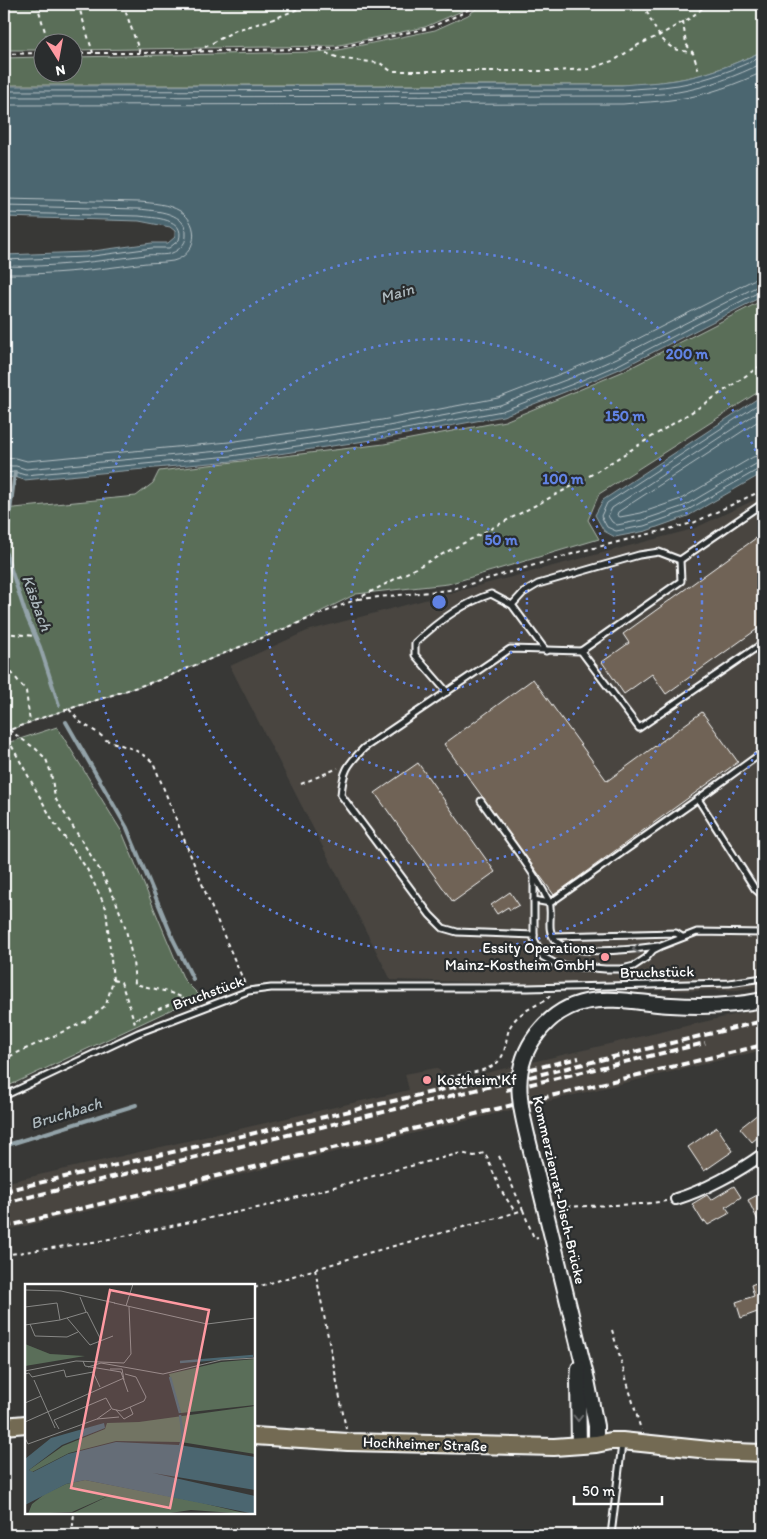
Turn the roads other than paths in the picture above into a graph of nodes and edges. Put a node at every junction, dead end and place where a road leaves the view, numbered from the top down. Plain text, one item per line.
1 (763, 503) edge
2 (680, 560) junction
3 (512, 605) junction
4 (763, 643) edge
5 (546, 652) junction
6 (581, 652) junction
7 (447, 692) junction
8 (763, 752) edge
9 (698, 799) junction
10 (482, 801) dead end
11 (534, 878) junction
12 (763, 896) edge
13 (534, 900) junction
14 (550, 903) junction
15 (763, 932) edge
16 (534, 935) junction
17 (553, 936) junction
18 (682, 937) junction
19 (661, 946) junction
20 (763, 978) edge
21 (763, 1000) edge
22 (4, 1096) edge
23 (762, 1158) edge
24 (676, 1200) road end
25 (581, 1354) junction
26 (25, 1424) edge
27 (4, 1426) edge
28 (255, 1436) edge
29 (622, 1443) junction
30 (596, 1444) junction
31 (579, 1446) junction
32 (763, 1453) edge
33 (611, 1535) edge

1 - 2 lane
2 - 3 lane
2 - 6 lane
3 - 5 lane
3 - 7 lane
4 - 6 lane
5 - 6 lane
5 - 7 lane
7 - 16 lane
8 - 9 lane
9 - 12 lane
9 - 14 lane
10 - 11 lane
11 - 13 lane
11 - 14 lane
13 - 14 lane
13 - 16 lane
14 - 17 lane
15 - 18 lane
16 - 19 lane
17 - 18 lane
19 -> 17 lane
18 - 19 lane
20 - 22 lane, Bruchstück
21 - 25 street, Kommerzienrat-Disch-Brücke, bridge
23 - 24 street
25 - 30 street, Kommerzienrat-Disch-Brücke
25 -> 31 street, Kommerzienrat-Disch-Brücke
26 - 27 main road
28 - 31 main road, Hochheimer Straße
29 - 30 main road, Hochheimer Straße
29 - 32 main road, Hochheimer Straße
29 - 33 lane
30 - 31 main road, Hochheimer Straße

